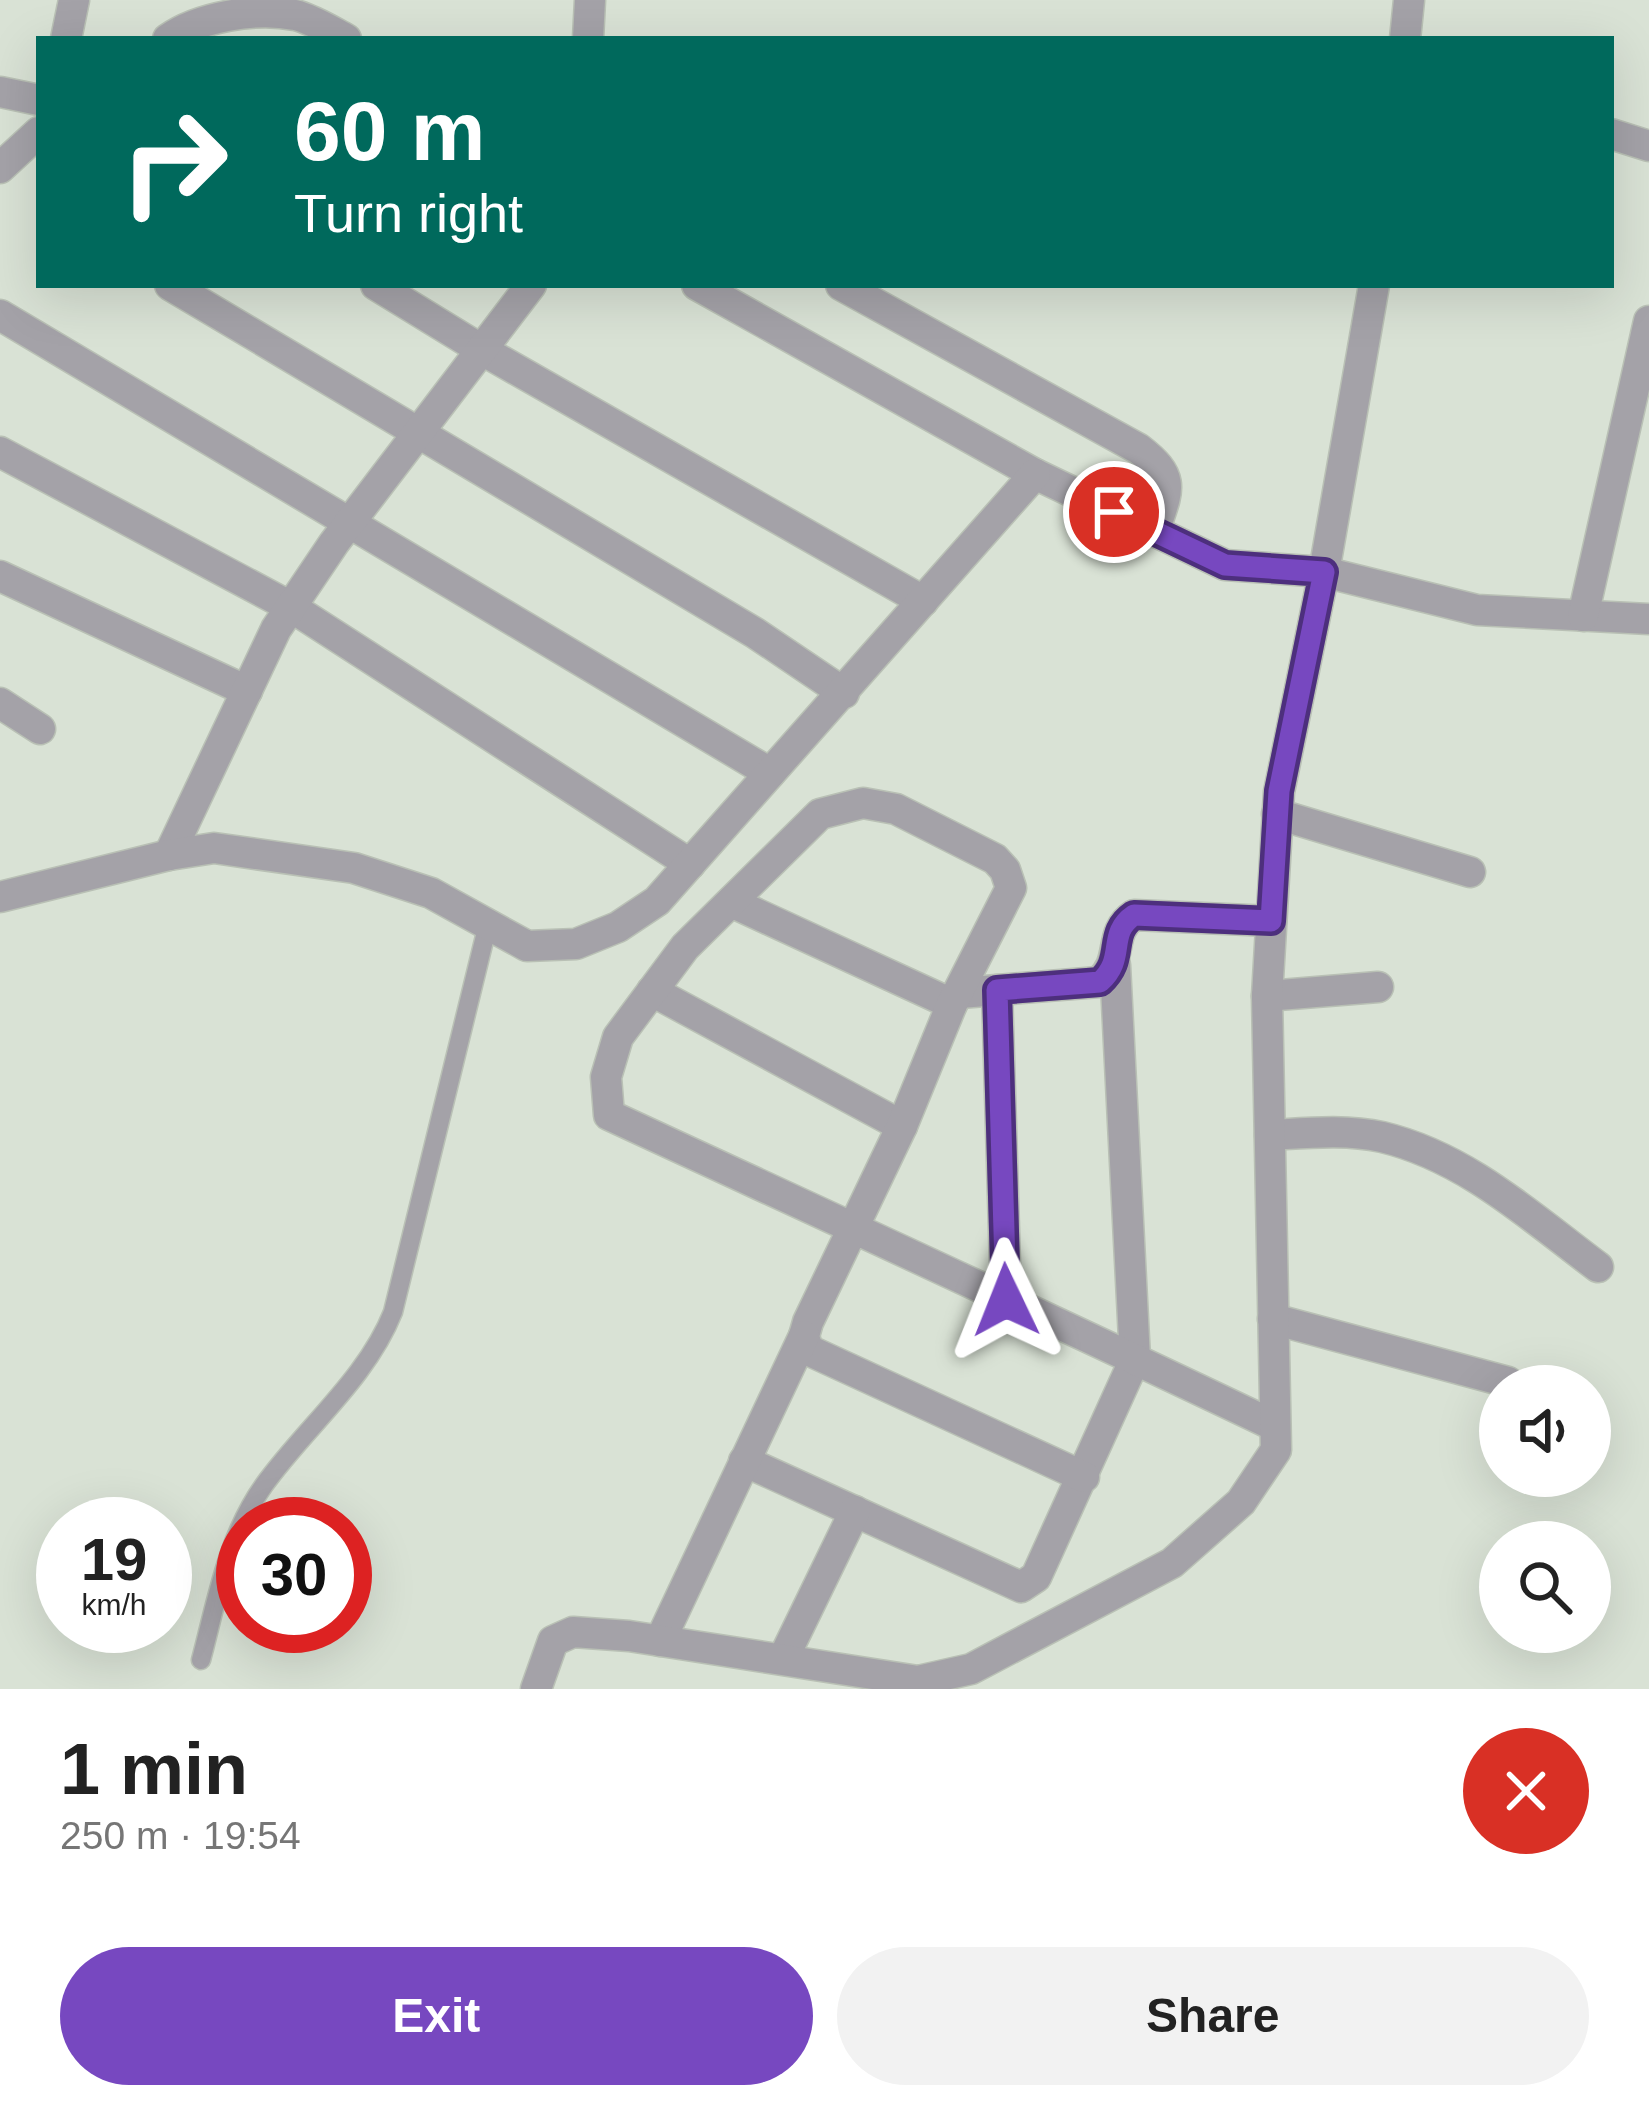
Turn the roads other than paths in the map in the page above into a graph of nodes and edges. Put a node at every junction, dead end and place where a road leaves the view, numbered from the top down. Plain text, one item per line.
1 (74, 0) edge
2 (590, 0) edge
3 (1409, 0) edge
4 (67, 36) edge
5 (172, 36) edge
6 (340, 36) edge
7 (588, 36) edge
8 (1405, 36) edge
9 (0, 92) edge
10 (36, 99) edge
11 (1614, 135) edge
12 (36, 136) edge
13 (1649, 146) edge
14 (0, 168) edge
15 (175, 288) edge
16 (381, 288) edge
17 (529, 288) edge
18 (702, 288) edge
19 (846, 288) edge
20 (1373, 288) edge
21 (0, 315) edge
22 (1649, 321) edge
23 (482, 350) junction
24 (1643, 381) edge
25 (417, 433) junction
26 (0, 452) edge
27 (1034, 474) junction
28 (350, 522) junction
29 (1154, 531) junction
30 (1324, 572) junction
31 (0, 576) edge
32 (923, 602) junction
33 (291, 607) junction
34 (1582, 616) junction
35 (1649, 619) edge
36 (247, 691) junction
37 (844, 693) junction
38 (0, 703) edge
39 (40, 730) dead end
40 (770, 773) junction
41 (1277, 814) junction
42 (169, 855) junction
43 (690, 863) junction
44 (1470, 872) dead end
45 (0, 897) edge
46 (731, 902) junction
47 (1271, 921) junction
48 (488, 924) junction
49 (1115, 965) junction
50 (1378, 987) dead end
51 (997, 990) junction
52 (652, 991) junction
53 (1267, 996) junction
54 (956, 998) junction
55 (902, 1126) junction
56 (1270, 1136) junction
57 (853, 1229) junction
58 (1598, 1267) dead end
59 (1006, 1300) junction
60 (1273, 1319) junction
61 (804, 1336) junction
62 (1135, 1359) junction
63 (1479, 1374) edge
64 (1275, 1426) junction
65 (744, 1461) junction
66 (1084, 1477) junction
67 (855, 1511) junction
68 (661, 1641) junction
69 (783, 1659) junction
70 (201, 1660) dead end
71 (536, 1689) edge

1 - 4 street
2 - 7 street
3 - 8 street
5 - 6 street
9 - 10 street
11 - 13 street
12 - 14 street
15 - 25 street
16 - 23 street
17 - 23 street
18 - 27 street
19 - 29 street
20 - 30 street
21 - 28 street
22 - 24 street
23 - 25 street
23 - 32 street
24 - 34 street
25 - 28 street
25 - 37 street
26 - 33 street
27 - 29 street
27 - 32 street
28 - 33 street
28 - 40 street
29 - 30 street
30 - 34 street
30 - 41 street
31 - 36 street
32 - 37 street
33 - 36 street
33 - 43 street
34 - 35 street
36 - 42 street
37 - 40 street
38 - 39 street
40 - 43 street
41 - 44 street
41 - 47 street
42 - 45 street
42 - 48 street
43 - 48 street
46 - 52 street
46 - 54 street
46 - 54 street
47 - 49 street
47 - 53 street
48 - 70 lane
49 - 51 street
49 - 62 street
50 - 53 street
51 - 54 street
51 - 59 street
52 - 55 street
52 - 57 street
53 - 56 street
54 - 55 street
55 - 57 street
56 - 58 street
56 - 60 street
57 - 59 street
57 - 61 street
59 - 62 street
60 - 63 street
60 - 64 street
61 - 65 street
61 - 66 street
62 - 64 street
62 - 66 street
64 - 69 street
65 - 67 street
65 - 68 street
66 - 67 street
67 - 69 street
68 - 69 street
68 - 71 street

